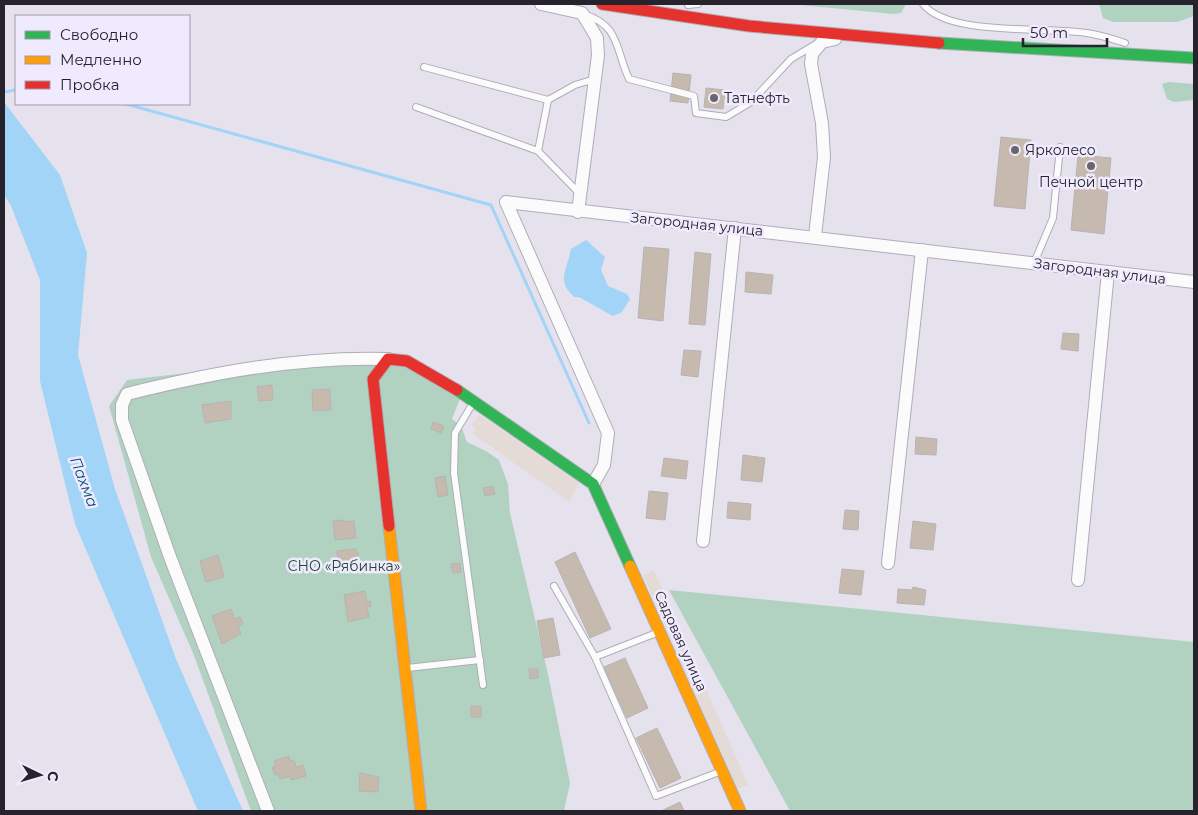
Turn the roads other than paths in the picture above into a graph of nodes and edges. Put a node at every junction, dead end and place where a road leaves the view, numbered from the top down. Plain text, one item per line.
1 (541, 4) edge
2 (602, 4) edge
3 (688, 4) edge
4 (923, 4) edge
5 (717, 9) dead end
6 (582, 13) junction
7 (762, 15) dead end
8 (849, 37) junction
9 (822, 42) junction
10 (1125, 43) junction
11 (1194, 47) edge
12 (1194, 58) edge
13 (424, 67) dead end
14 (595, 79) junction
15 (548, 100) junction
16 (416, 107) dead end
17 (1060, 147) dead end
18 (538, 151) junction
19 (580, 194) junction
20 (578, 212) junction
21 (735, 228) junction
22 (815, 236) junction
23 (922, 250) junction
24 (1034, 263) junction
25 (1108, 272) junction
26 (1194, 282) edge
27 (388, 359) junction
28 (475, 401) junction
29 (593, 484) junction
30 (703, 541) dead end
31 (888, 563) dead end
32 (1078, 580) dead end
33 (554, 586) dead end
34 (660, 632) junction
35 (595, 657) junction
36 (480, 660) junction
37 (405, 668) junction
38 (483, 685) dead end
39 (722, 770) junction
40 (268, 811) edge
41 (421, 811) edge
42 (740, 811) edge

1 - 6 street
2 - 8 main road
3 - 5 main road
4 - 10 lane
6 - 9 lane
6 - 14 street
7 - 10 main road
8 - 9 street
8 - 12 main road
9 - 22 street
10 - 11 main road
13 - 15 lane
14 - 15 lane
14 - 19 street
15 - 18 lane
16 - 18 lane
17 - 24 lane
18 - 19 lane
19 - 20 street
20 - 21 street, Загородная улица
20 - 29 street, Загородная улица
21 - 22 street, Загородная улица
21 - 30 street
22 - 23 street, Загородная улица
23 - 24 street, Загородная улица
23 - 31 street
24 - 25 street, Загородная улица
25 - 26 street, Загородная улица
25 - 32 street
27 - 28 main road
27 - 37 main road
27 - 40 street
28 - 29 main road
28 - 36 lane
29 - 34 main road, Садовая улица
33 - 35 lane
34 - 35 lane
34 - 39 main road, Садовая улица
35 - 39 lane
36 - 37 lane
36 - 38 lane
37 - 41 main road
39 - 42 main road, Садовая улица

